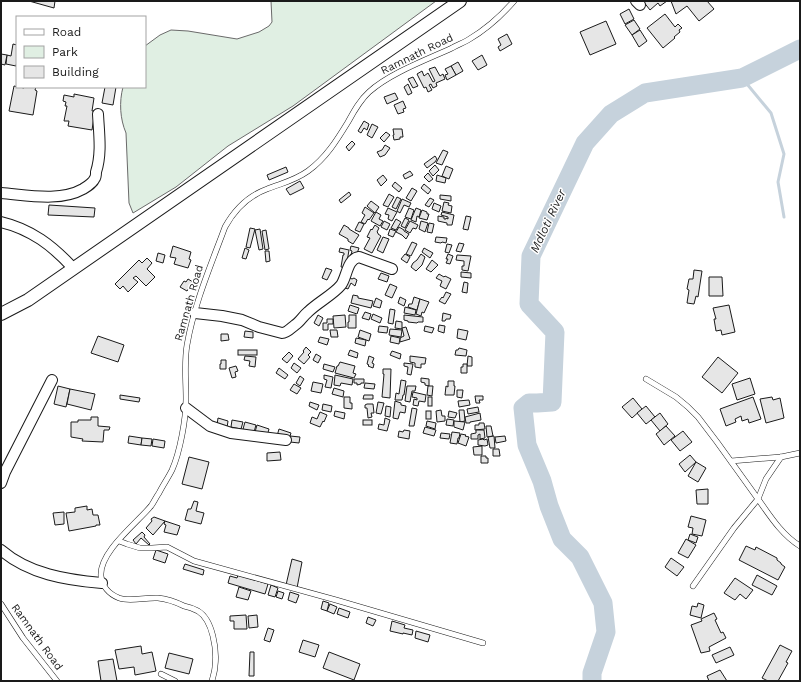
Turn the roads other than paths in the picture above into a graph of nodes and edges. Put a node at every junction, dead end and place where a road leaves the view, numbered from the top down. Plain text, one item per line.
1 (460, 1) edge
2 (514, 1) edge
3 (98, 114) dead end
4 (1, 193) edge
5 (1, 222) edge
6 (73, 268) junction
7 (392, 269) dead end
8 (195, 313) junction
9 (1, 314) edge
10 (646, 379) dead end
11 (52, 380) dead end
12 (186, 408) junction
13 (286, 440) dead end
14 (800, 454) edge
15 (782, 457) junction
16 (730, 461) junction
17 (1, 483) edge
18 (758, 499) junction
19 (119, 540) junction
20 (800, 546) edge
21 (1, 550) edge
22 (102, 583) junction
23 (693, 586) dead end
24 (1, 604) edge
25 (483, 643) dead end
26 (161, 674) dead end
27 (57, 681) edge
28 (175, 681) edge
29 (212, 681) edge

1 - 6 street
2 - 8 lane, Ramnath Road
3 - 4 street
5 - 6 street
6 - 9 street
7 - 8 street
8 - 12 lane, Ramnath Road
10 - 16 lane
11 - 17 street
12 - 13 street
12 - 19 lane, Ramnath Road
14 - 15 lane
15 - 16 lane
15 - 18 lane
16 - 18 lane
18 - 20 lane
18 - 23 lane
19 - 22 lane, Ramnath Road
19 - 25 lane
21 - 22 street
22 - 29 lane
24 - 27 lane, Ramnath Road
26 - 28 lane

